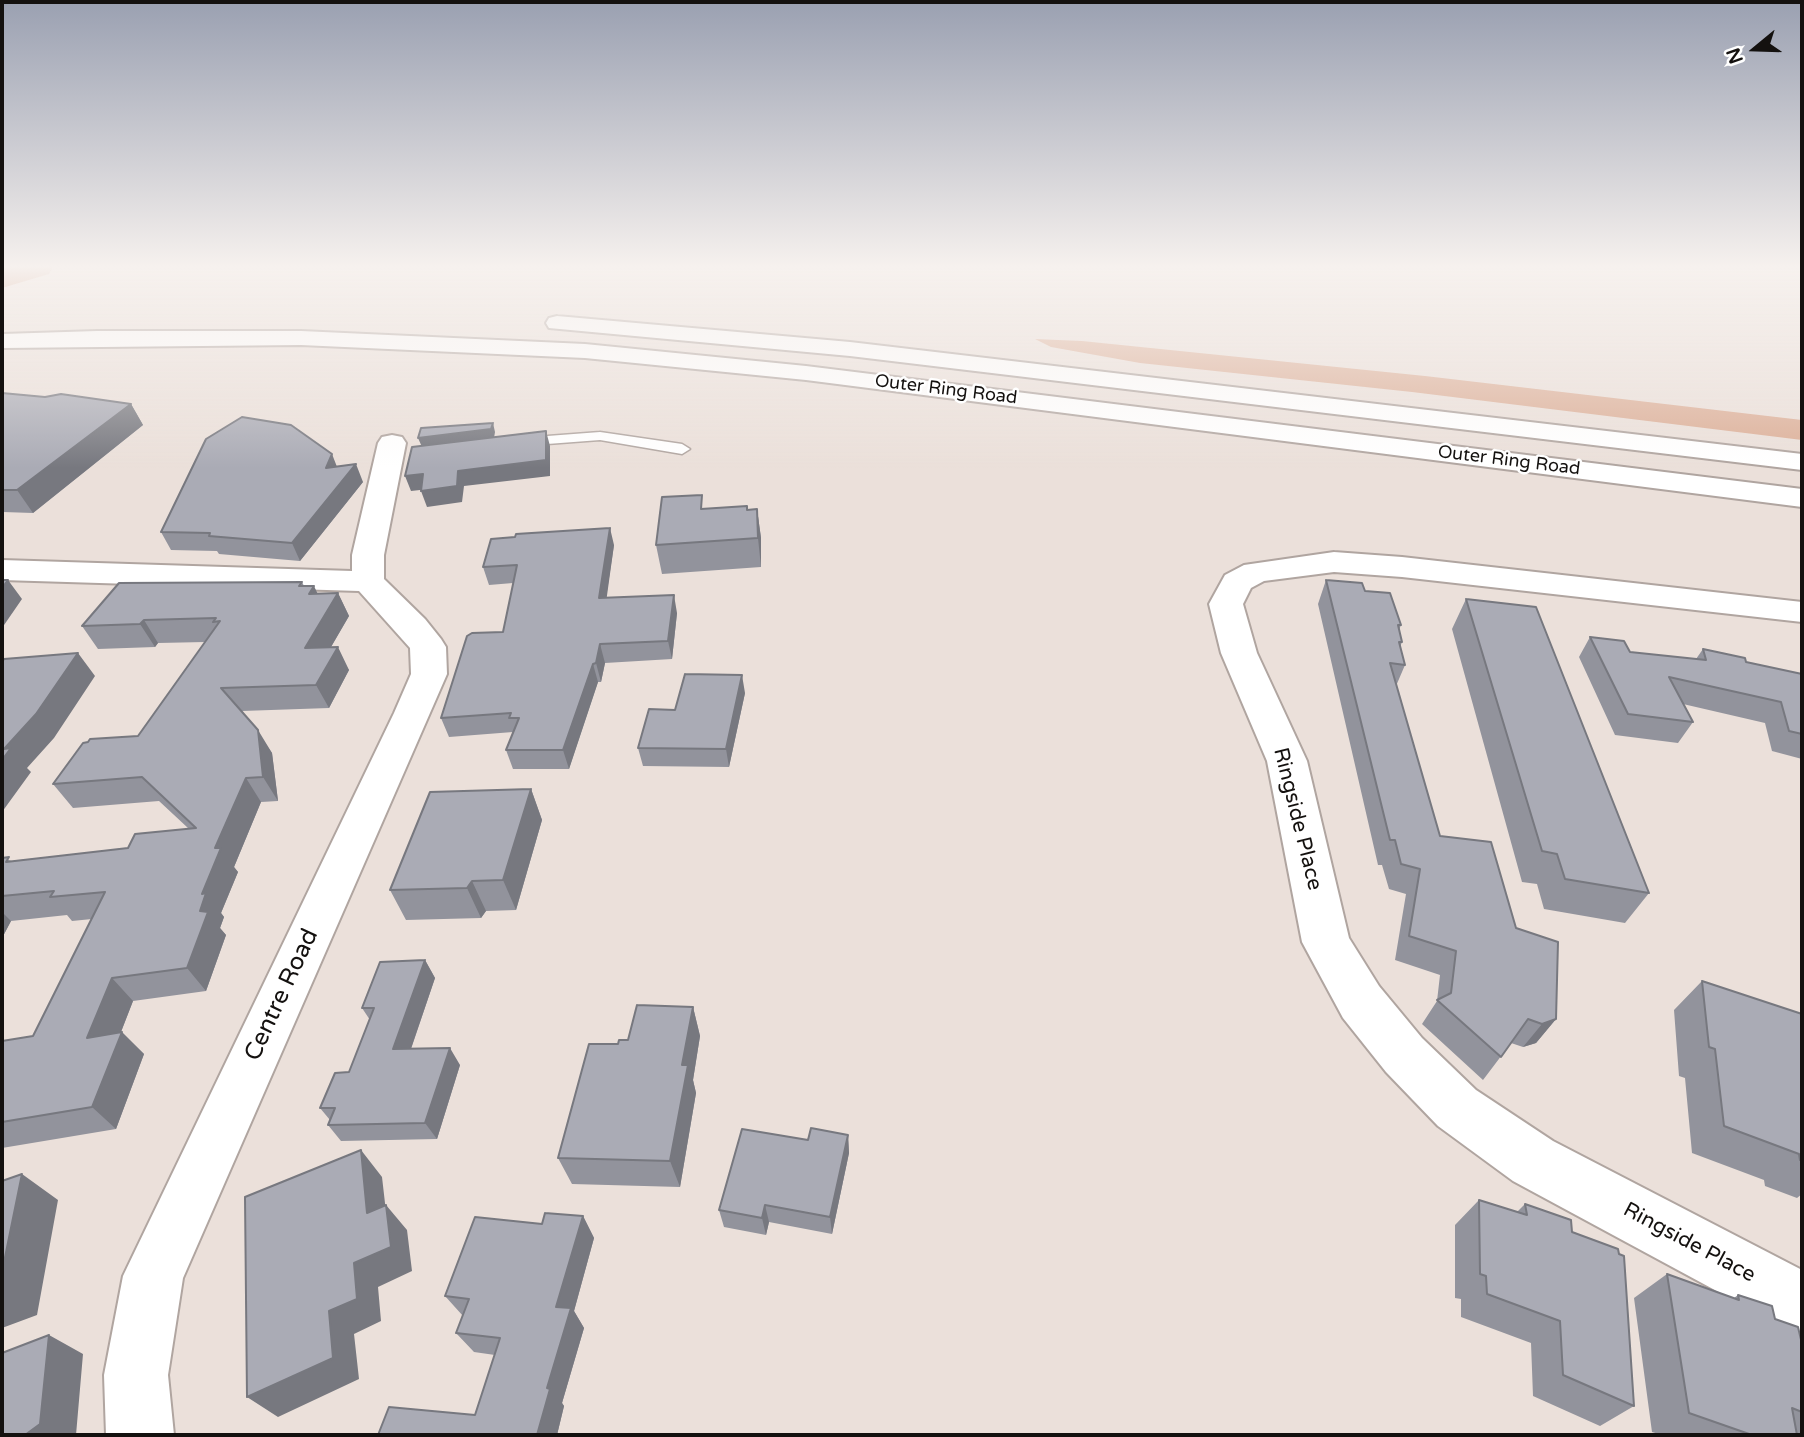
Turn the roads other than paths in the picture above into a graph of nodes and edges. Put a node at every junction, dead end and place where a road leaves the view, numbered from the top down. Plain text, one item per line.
1 (678, 334) edge
2 (2, 341) edge
3 (500, 444) edge
4 (682, 449) dead end
5 (398, 452) dead end
6 (1802, 462) edge
7 (1802, 498) edge
8 (2, 570) edge
9 (368, 580) junction
10 (1802, 612) edge
11 (1802, 1306) edge
12 (140, 1435) edge

1 - 6 main road, Outer Ring Road
2 - 7 main road, Outer Ring Road
3 - 4 lane
5 - 9 main road
8 - 9 main road
9 - 12 main road, Centre Road
10 - 11 main road, Ringside Place

